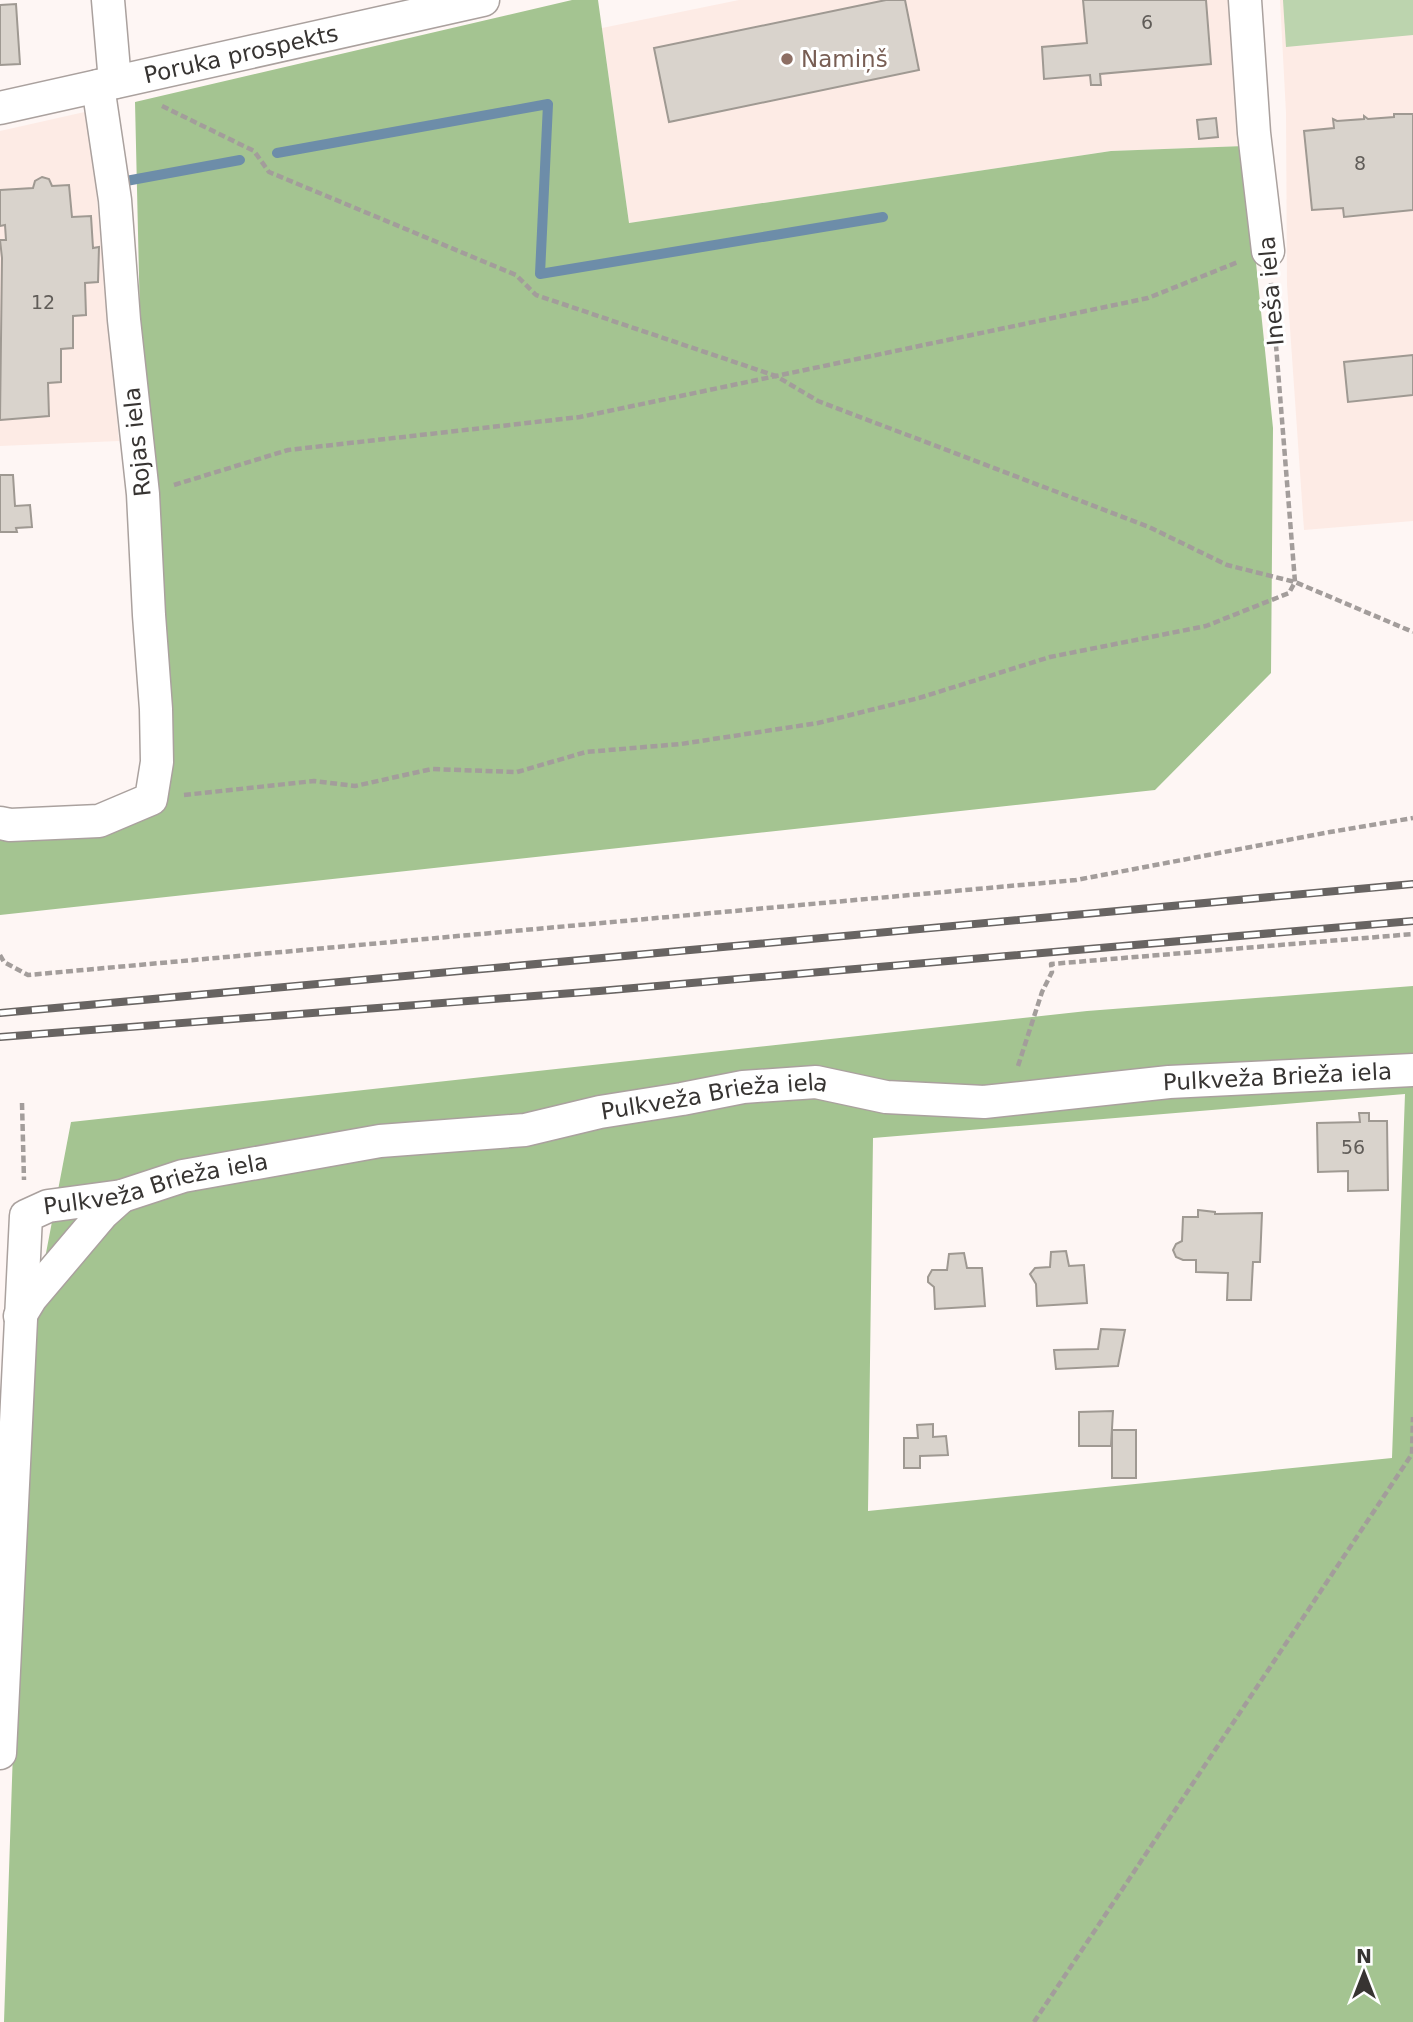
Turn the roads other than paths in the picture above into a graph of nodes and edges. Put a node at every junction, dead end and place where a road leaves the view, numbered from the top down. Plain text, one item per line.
1 (108, 0) edge
2 (483, 0) edge
3 (1245, 0) edge
4 (106, 84) junction
5 (0, 108) edge
6 (1268, 251) road end
7 (0, 823) edge
8 (1413, 1070) edge
9 (122, 1196) junction
10 (20, 1316) junction
11 (4, 1566) edge
12 (0, 1753) edge

1 - 4 street, Rojas iela
2 - 4 street, Poruka prospekts
3 - 6 street, Ineša iela
4 - 5 street, Poruka prospekts
4 - 7 street, Rojas iela
8 - 9 street, Pulkveža Brieža iela
9 - 10 street
9 - 10 street, Pulkveža Brieža iela
10 - 11 street
11 - 12 street

